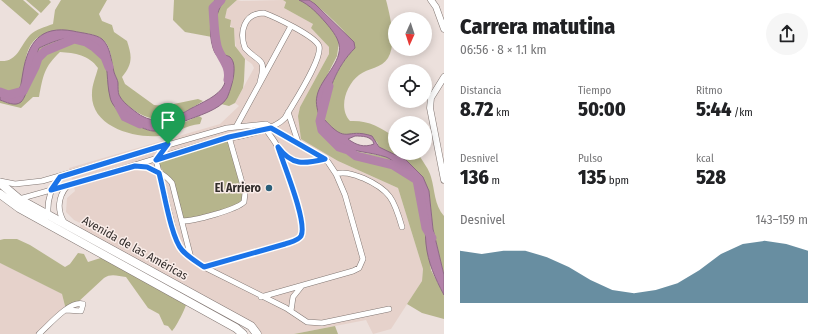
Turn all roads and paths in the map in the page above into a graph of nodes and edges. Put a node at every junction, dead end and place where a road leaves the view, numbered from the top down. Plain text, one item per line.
1 (431, 0) edge
2 (439, 0) edge
3 (436, 7) junction
4 (291, 26) junction
5 (444, 29) edge
6 (444, 77) edge
7 (260, 82) junction
8 (288, 112) junction
9 (236, 127) junction
10 (269, 129) junction
11 (217, 131) junction
12 (229, 137) junction
13 (168, 144) junction
14 (299, 145) junction
15 (278, 147) junction
16 (119, 159) junction
17 (325, 159) junction
18 (156, 160) junction
19 (135, 166) junction
20 (84, 170) junction
21 (122, 170) junction
22 (159, 173) junction
23 (336, 174) junction
24 (165, 176) junction
25 (60, 177) junction
26 (88, 180) junction
27 (444, 180) edge
28 (0, 182) edge
29 (66, 186) junction
30 (51, 190) junction
31 (0, 194) edge
32 (19, 199) junction
33 (9, 201) junction
34 (48, 215) junction
35 (182, 221) junction
36 (64, 223) junction
37 (402, 227) dead end
38 (57, 228) junction
39 (191, 258) junction
40 (204, 267) junction
41 (303, 286) junction
42 (261, 296) junction
43 (389, 309) dead end
44 (66, 310) dead end
45 (291, 311) junction
46 (39, 334) edge
47 (243, 334) edge
48 (258, 334) edge

1 - 3 street
2 - 3 street
3 - 5 street
4 - 7 street
4 - 7 street
4 - 8 street
6 - 27 street
7 - 9 street
8 - 10 street
8 - 14 street
9 - 10 street
9 - 11 street
10 - 12 street
10 - 14 street
10 - 15 street
11 - 12 street
11 - 13 street
12 - 18 street
12 - 35 street
13 - 16 street
13 - 18 street
14 - 17 street
15 - 17 street
15 - 40 street
16 - 20 street
16 - 21 street
17 - 23 street
18 - 19 street
18 - 22 street
18 - 24 street
19 - 21 street
19 - 22 street
20 - 25 street
20 - 26 street
21 - 26 street
22 - 24 street
22 - 39 street
23 - 37 street
23 - 41 street
24 - 35 street
25 - 28 street
25 - 30 street
26 - 29 street
28 - 32 highway, Avenida de las Américas
29 - 30 street
29 - 36 street
30 - 32 street
30 - 34 street
31 - 33 highway, Avenida de las Américas
32 - 33 highway
32 - 34 highway, Avenida de las Américas
33 - 38 highway, Avenida de las Américas
34 - 36 highway, Avenida de las Américas
34 - 38 highway
35 - 39 street
36 - 48 highway, Avenida de las Américas
38 - 47 highway, Avenida de las Américas
39 - 40 street
40 - 42 street
41 - 42 street
41 - 45 street
42 - 45 street
43 - 45 street
44 - 46 street

